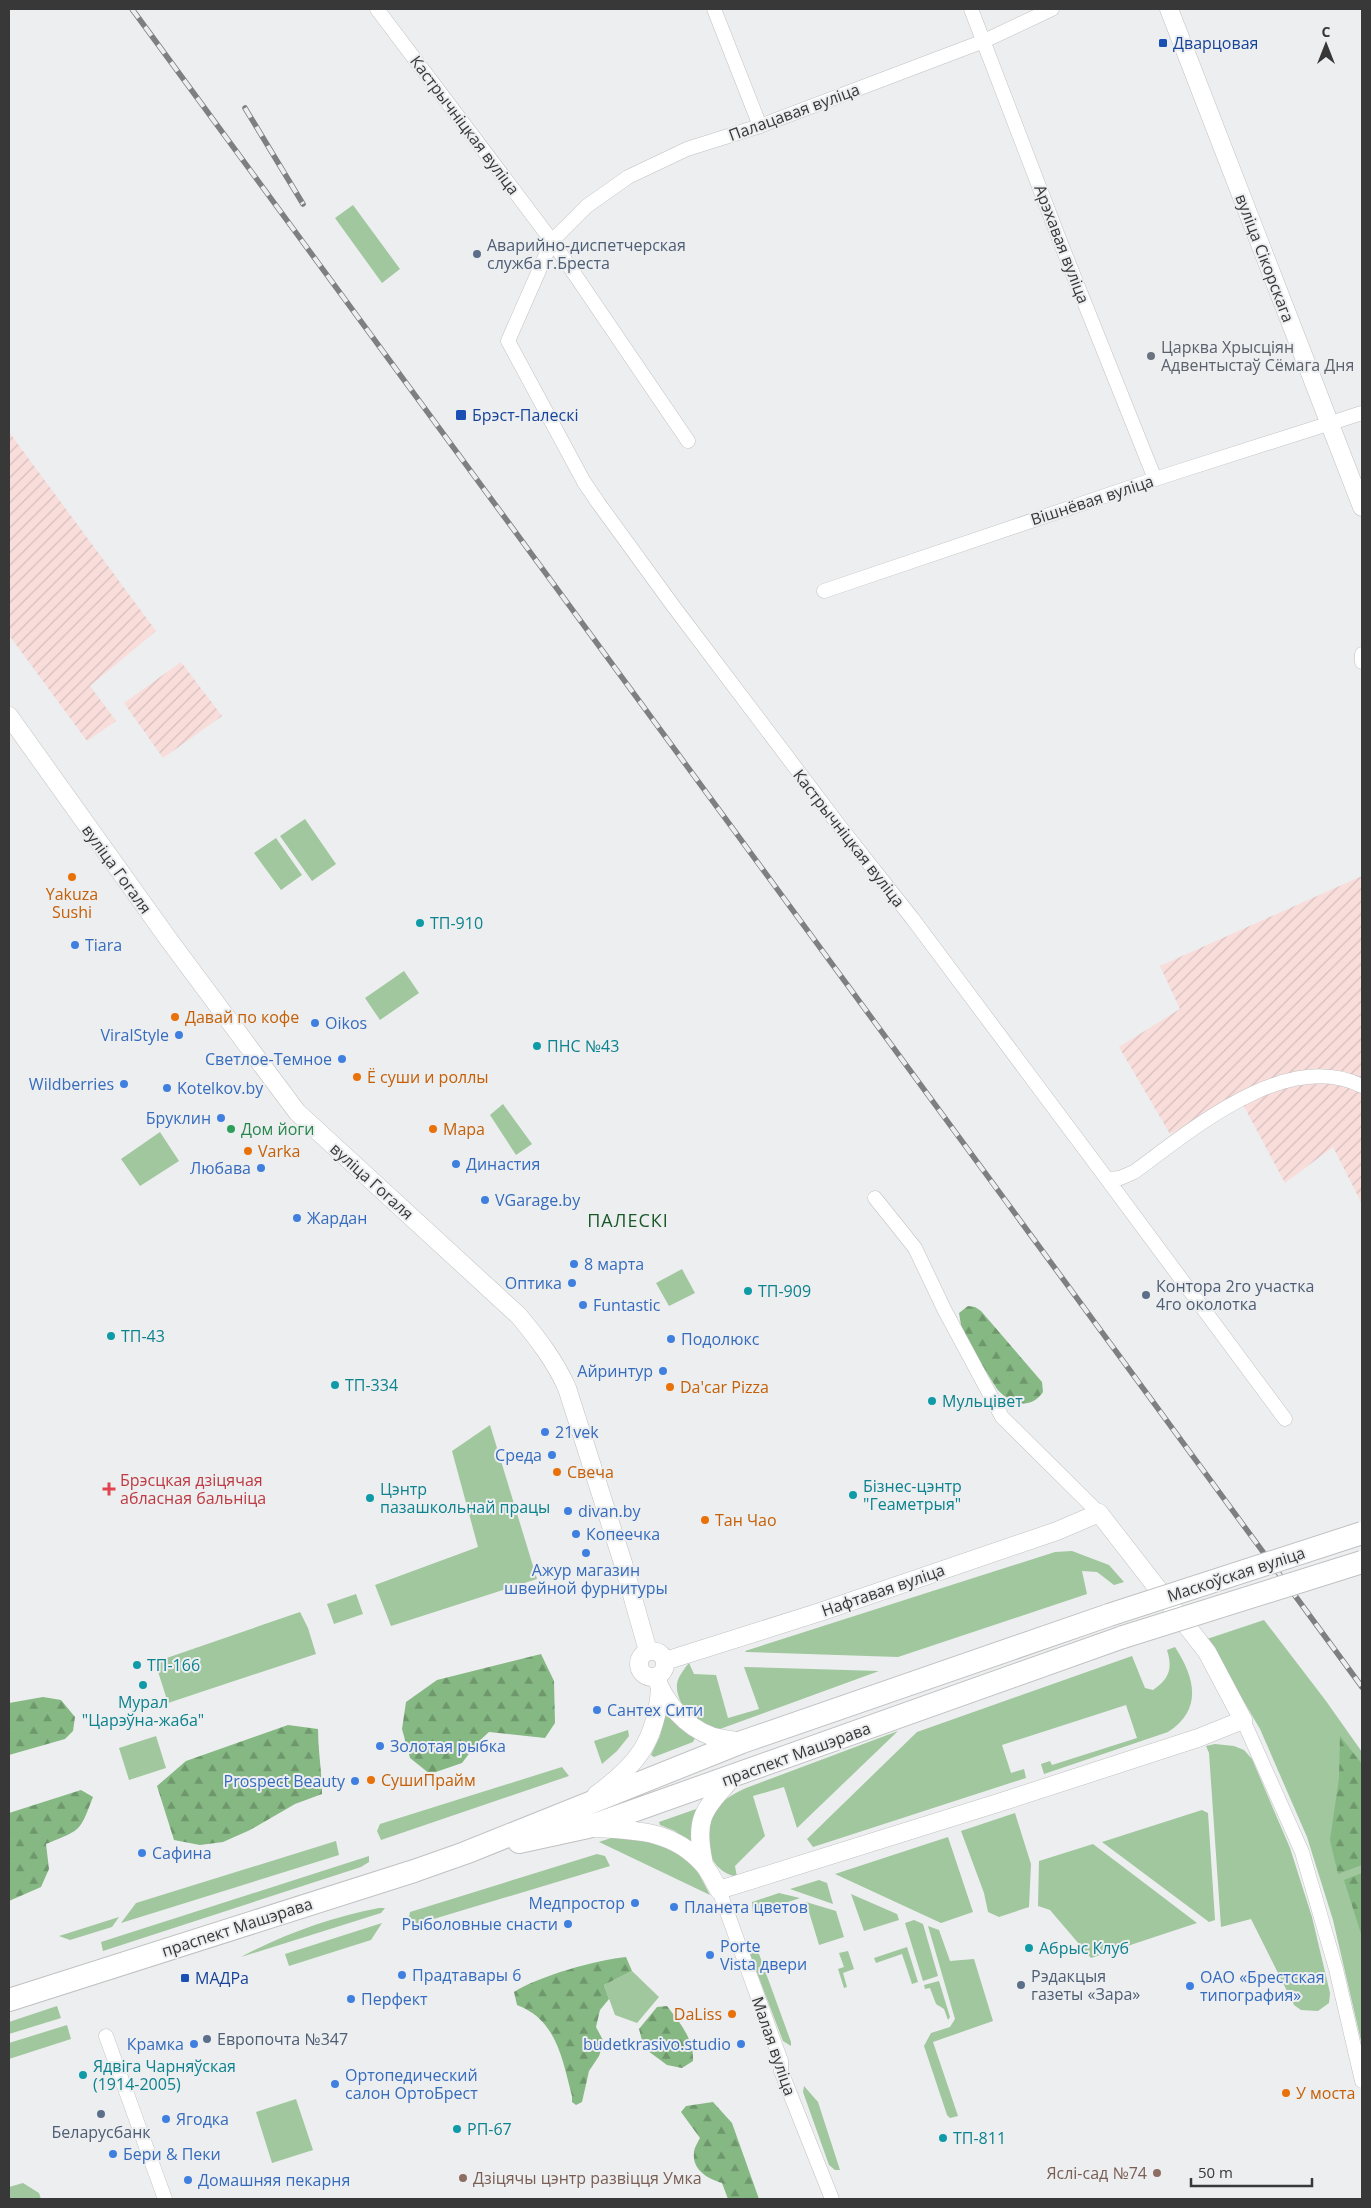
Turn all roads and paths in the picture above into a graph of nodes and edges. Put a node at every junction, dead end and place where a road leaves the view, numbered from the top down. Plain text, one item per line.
1 (377, 9) edge
2 (714, 9) edge
3 (971, 9) edge
4 (1052, 9) edge
5 (1169, 9) edge
6 (984, 41) junction
7 (760, 126) junction
8 (552, 241) junction
9 (1362, 414) edge
10 (1329, 423) junction
11 (688, 440) dead end
12 (1155, 479) junction
13 (1362, 507) edge
14 (824, 591) dead end
15 (1362, 654) edge
16 (1362, 662) edge
17 (9, 716) edge
18 (1362, 1086) edge
19 (1107, 1179) junction
20 (875, 1198) dead end
21 (1285, 1419) dead end
22 (1098, 1513) junction
23 (1362, 1533) edge
24 (1362, 1562) edge
25 (1110, 1615) joint
26 (1123, 1638) joint
27 (648, 1651) junction
28 (665, 1660) junction
29 (658, 1683) junction
30 (1243, 1720) junction
31 (742, 1742) junction
32 (733, 1776) junction
33 (583, 1804) junction
34 (588, 1827) junction
35 (465, 1853) junction
36 (704, 1864) junction
37 (720, 1890) junction
38 (9, 2000) edge
39 (106, 2036) dead end
40 (1362, 2081) edge
41 (165, 2199) edge
42 (832, 2199) edge

1 - 8 street, Кастрычніцкая вуліца
2 - 7 street
3 - 6 street, Арэхавая вуліца
4 - 6 street, Палацавая вуліца
5 - 10 street, вуліца Сікорскага
6 - 7 street, Палацавая вуліца
6 - 12 street, Арэхавая вуліца
7 - 8 street, Палацавая вуліца
8 - 11 street, Кастрычніцкая вуліца
8 - 19 street, Кастрычніцкая вуліца
9 - 10 street, Вішнёвая вуліца
10 - 12 street, Вішнёвая вуліца
10 - 13 street, вуліца Сікорскага
12 - 14 street, Вішнёвая вуліца
15 - 16 street
17 - 27 street, вуліца Гогаля
18 - 19 street
19 - 21 street
20 - 22 street
22 - 28 street, Нафтавая вуліца
22 - 30 street
23 - 25 main road, Маскоўская вуліца, bridge
24 - 26 main road, Маскоўская вуліца, bridge
25 - 31 main road, праспект Машэрава
26 - 32 main road, праспект Машэрава
27 - 28 street
27 - 29 street
28 - 29 street
29 - 31 street
29 - 33 street
30 - 37 street
30 - 40 street
31 - 33 main road, праспект Машэрава
32 - 34 main road, праспект Машэрава
32 - 36 street
33 - 35 main road, праспект Машэрава
34 - 35 main road, праспект Машэрава
34 - 36 street
35 - 38 main road, праспект Машэрава
36 - 37 street
37 - 42 street, Малая вуліца
39 - 41 street

